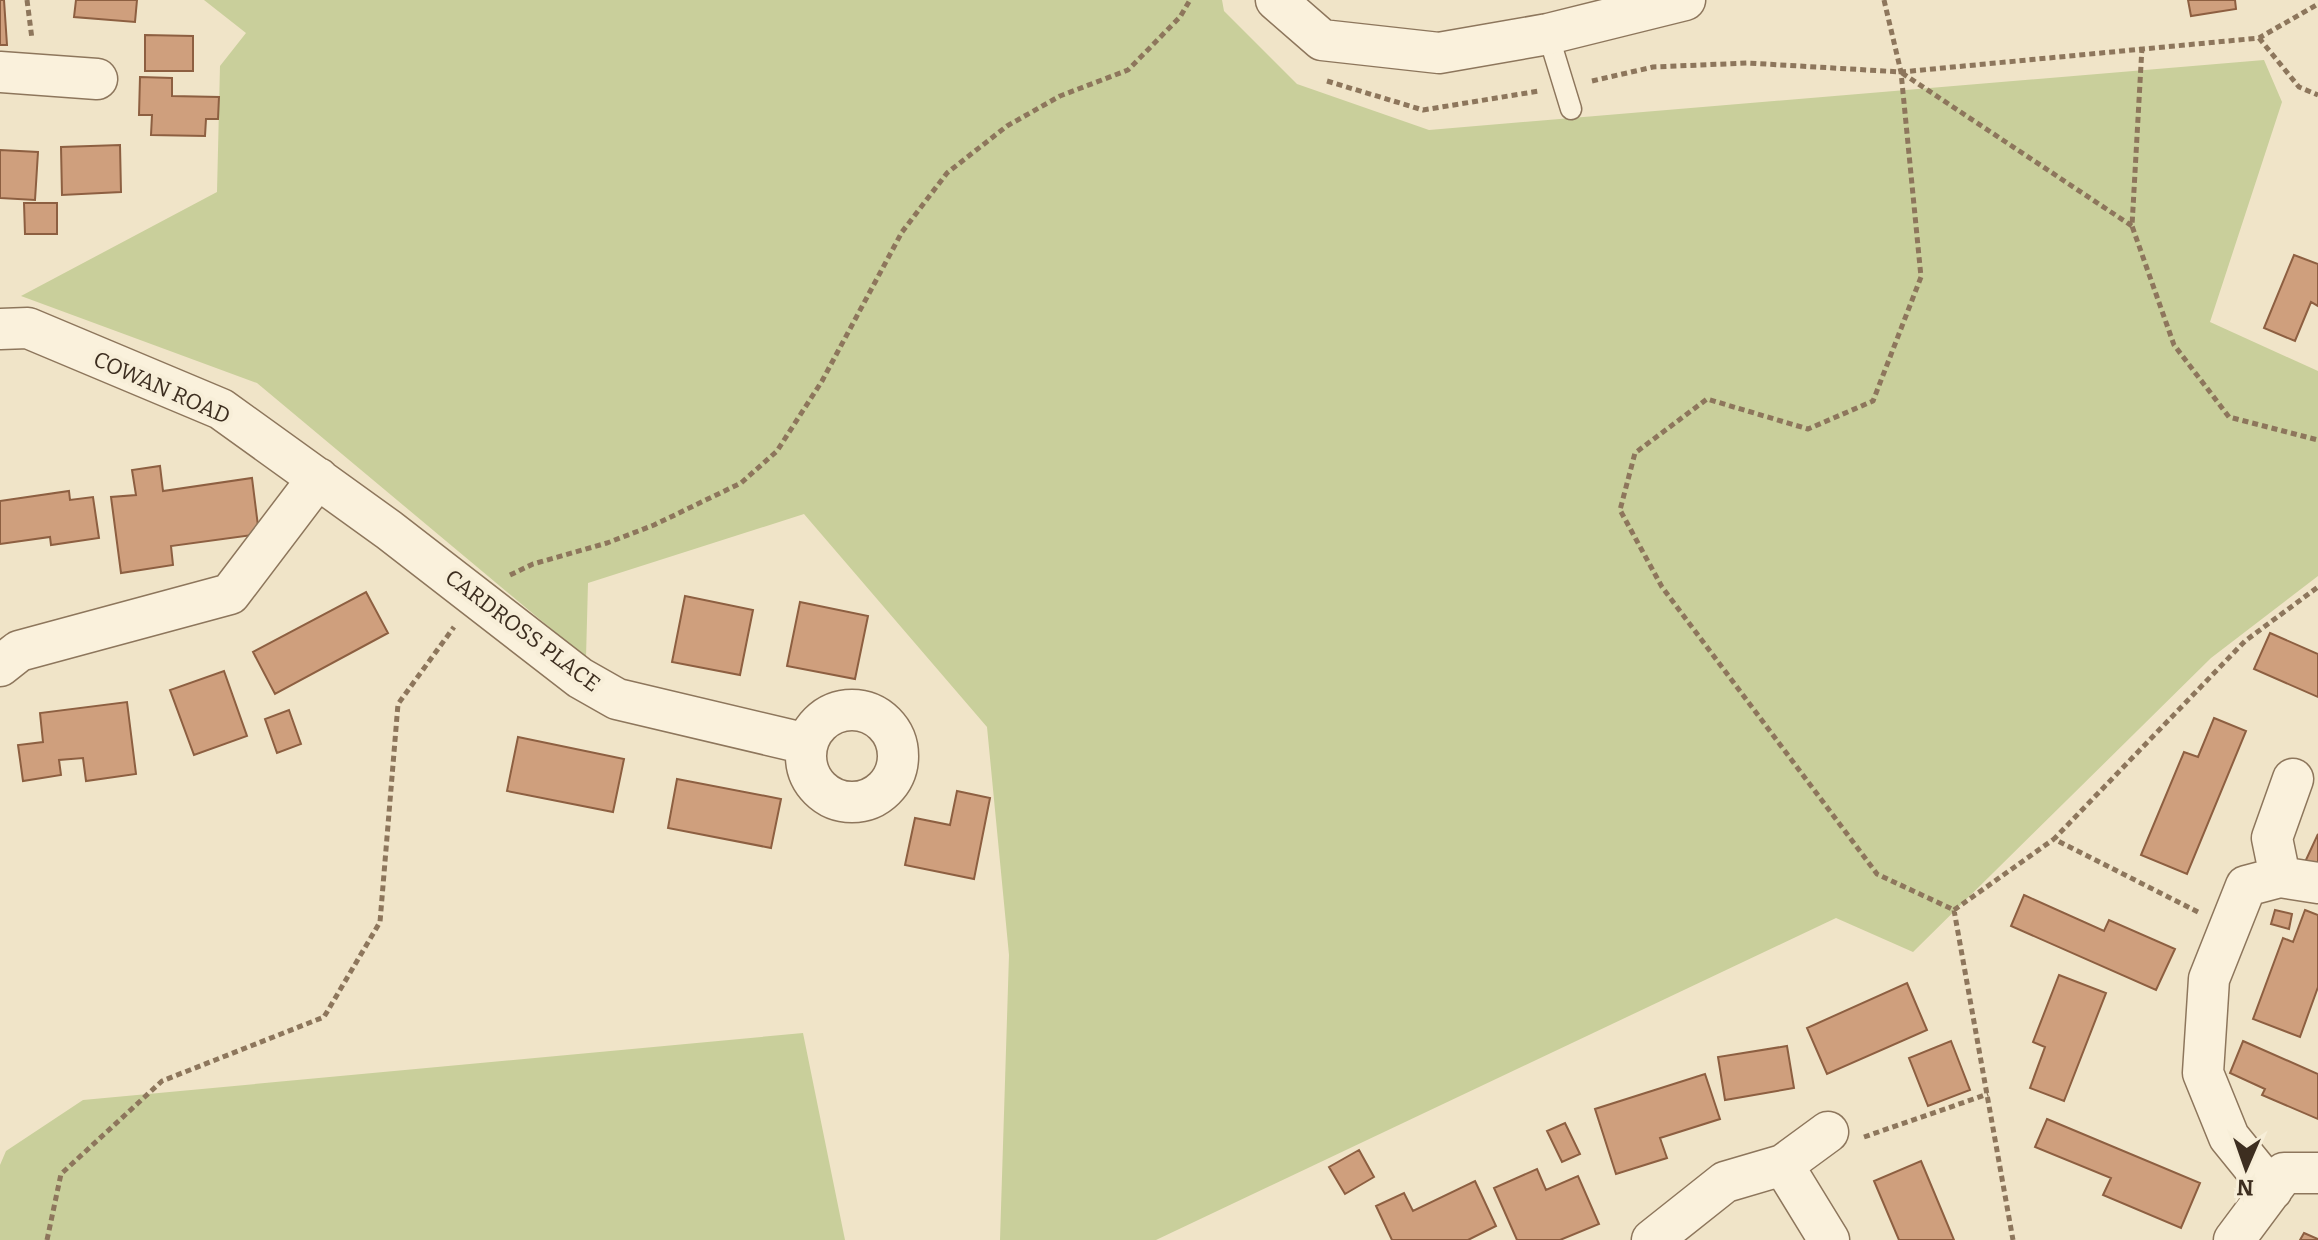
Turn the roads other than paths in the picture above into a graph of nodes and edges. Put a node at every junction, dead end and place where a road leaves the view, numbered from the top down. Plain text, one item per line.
1 (1276, 0) edge
2 (1684, 0) edge
3 (1548, 34) junction
4 (0, 72) edge
5 (97, 79) dead end
6 (1571, 109) dead end
7 (0, 329) edge
8 (318, 478) junction
9 (389, 530) joint
10 (0, 666) edge
11 (807, 744) dead end
12 (2293, 779) dead end
13 (2299, 880) edge
14 (1828, 1132) road end
15 (1783, 1165) junction
16 (2318, 1173) edge
17 (2272, 1190) junction
18 (1652, 1240) edge
19 (1829, 1240) edge
20 (2234, 1240) edge

1 - 3 street
2 - 3 street
3 - 6 lane
4 - 5 street
7 - 8 street, COWAN ROAD
8 - 9 street, COWAN ROAD
8 - 10 street
9 - 11 street, CARDROSS PLACE
12 - 13 street
13 - 17 street
14 - 15 street
15 - 18 street
15 - 19 street
16 - 17 street
17 - 20 street

